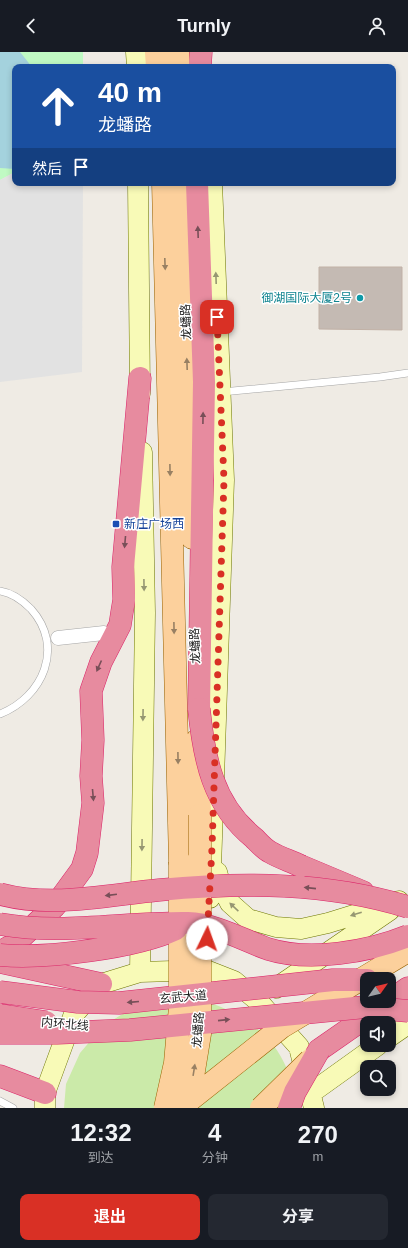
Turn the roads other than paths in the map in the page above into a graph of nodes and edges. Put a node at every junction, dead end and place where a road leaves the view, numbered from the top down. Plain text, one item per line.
1 (136, 52) edge
2 (156, 52) edge
3 (178, 52) edge
4 (201, 52) edge
5 (209, 52) edge
6 (136, 64) edge
7 (157, 64) edge
8 (179, 64) edge
9 (200, 64) edge
10 (209, 64) edge
11 (138, 186) edge
12 (162, 186) edge
13 (182, 186) edge
14 (197, 186) edge
15 (212, 186) edge
16 (408, 373) edge
17 (140, 378) junction
18 (220, 392) junction
19 (0, 591) edge
20 (104, 633) dead end
21 (58, 638) dead end
22 (0, 714) edge
23 (212, 848) junction
24 (0, 894) edge
25 (377, 898) junction
26 (408, 901) edge
27 (190, 923) junction
28 (0, 924) edge
29 (408, 936) edge
30 (408, 951) edge
31 (0, 952) edge
32 (0, 956) edge
33 (0, 962) edge
34 (206, 970) junction
35 (140, 972) junction
36 (360, 980) edge
37 (396, 982) edge
38 (101, 984) junction
39 (408, 984) edge
40 (408, 988) edge
41 (0, 992) edge
42 (258, 1001) junction
43 (408, 1011) edge
44 (0, 1015) edge
45 (408, 1024) edge
46 (130, 1030) junction
47 (396, 1032) edge
48 (0, 1033) edge
49 (319, 1050) junction
50 (370, 1052) edge
51 (0, 1076) edge
52 (0, 1101) edge
53 (45, 1101) edge
54 (313, 1101) edge
55 (14, 1108) edge
56 (165, 1108) edge
57 (181, 1108) edge
58 (186, 1108) edge
59 (261, 1108) edge
60 (289, 1108) edge

1 - 6 street
2 - 7 main road
3 - 8 main road
4 - 9 highway
5 - 10 street
11 - 17 street
12 -> 56 main road, 龙蟠路, bridge
58 -> 13 main road, 龙蟠路, bridge
25 -> 14 highway, bridge
18 -> 15 street, 龙蟠路
16 - 18 lane
17 -> 31 highway
17 -> 35 street
18 - 23 street, 龙蟠路
19 - 22 lane
20 - 21 street
26 -> 23 street
23 - 34 street
25 -> 24 highway, bridge
25 - 26 highway, bridge
26 - 42 street
27 - 28 highway, bridge
27 - 29 highway, bridge
27 - 32 highway, bridge
30 - 57 main road, bridge
33 - 38 highway
34 - 35 street
34 - 42 street
35 - 38 street
36 -> 41 highway, 玄武大道, bridge
37 - 39 highway
38 - 53 street
40 - 49 highway, bridge
42 - 54 street
46 -> 43 highway, bridge
44 - 46 highway, 内环北线, bridge
45 - 47 street
46 - 48 highway, bridge
49 - 59 main road, bridge
49 - 60 highway, bridge
50 - 54 street
51 - 53 highway
52 - 55 lane

